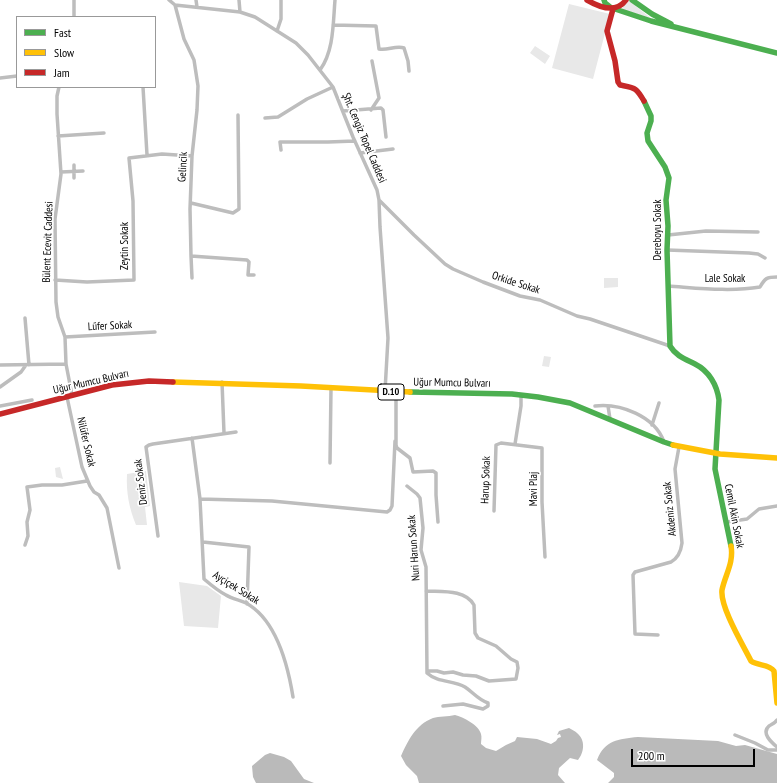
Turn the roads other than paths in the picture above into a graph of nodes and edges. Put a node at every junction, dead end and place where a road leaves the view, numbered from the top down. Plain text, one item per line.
1 (74, 0) edge
2 (169, 0) edge
3 (196, 0) edge
4 (239, 0) edge
5 (282, 0) edge
6 (335, 0) edge
7 (598, 0) edge
8 (604, 0) edge
9 (626, 0) edge
10 (632, 0) edge
11 (589, 1) edge
12 (175, 5) junction
13 (197, 7) junction
14 (613, 8) junction
15 (240, 12) junction
16 (74, 16) edge
17 (333, 26) junction
18 (676, 27) junction
19 (277, 31) junction
20 (777, 53) edge
21 (372, 61) dead end
22 (320, 70) junction
23 (409, 71) dead end
24 (16, 76) edge
25 (0, 78) edge
26 (333, 87) junction
27 (59, 88) edge
28 (144, 88) edge
29 (371, 110) junction
30 (343, 111) junction
31 (238, 115) dead end
32 (265, 118) dead end
33 (104, 133) dead end
34 (58, 136) junction
35 (386, 137) dead end
36 (355, 140) junction
37 (393, 149) dead end
38 (281, 150) dead end
39 (360, 153) junction
40 (147, 155) junction
41 (192, 156) junction
42 (74, 165) dead end
43 (83, 171) dead end
44 (61, 172) junction
45 (74, 172) junction
46 (74, 178) dead end
47 (379, 200) junction
48 (191, 203) junction
49 (758, 232) dead end
50 (668, 234) junction
51 (667, 250) junction
52 (191, 256) junction
53 (765, 258) dead end
54 (254, 275) dead end
55 (777, 277) edge
56 (192, 278) dead end
57 (55, 280) junction
58 (668, 286) junction
59 (25, 318) dead end
60 (155, 332) dead end
61 (65, 337) junction
62 (670, 346) junction
63 (66, 364) junction
64 (0, 365) edge
65 (27, 365) junction
66 (222, 382) junction
67 (0, 387) edge
68 (331, 388) junction
69 (385, 391) junction
70 (396, 392) junction
71 (521, 395) junction
72 (70, 396) junction
73 (32, 400) dead end
74 (659, 404) dead end
75 (0, 406) edge
76 (595, 406) dead end
77 (608, 406) junction
78 (0, 414) edge
79 (610, 419) junction
80 (652, 425) junction
81 (236, 432) dead end
82 (224, 433) junction
83 (192, 438) junction
84 (395, 441) junction
85 (664, 442) junction
86 (515, 444) junction
87 (679, 446) junction
88 (715, 453) junction
89 (777, 458) edge
90 (330, 463) dead end
91 (87, 481) junction
92 (407, 486) dead end
93 (200, 499) junction
94 (777, 506) edge
95 (494, 511) dead end
96 (438, 522) dead end
97 (727, 522) junction
98 (158, 536) dead end
99 (203, 542) junction
100 (25, 546) dead end
101 (545, 557) dead end
102 (120, 568) dead end
103 (426, 591) junction
104 (247, 604) junction
105 (658, 635) dead end
106 (427, 671) junction
107 (293, 697) dead end
108 (777, 703) edge
109 (443, 706) dead end
110 (777, 720) edge
111 (735, 735) dead end
112 (777, 747) edge
113 (777, 750) edge

1 - 16 street
2 - 12 street
3 - 13 street
4 - 15 street
5 - 19 street
6 - 17 street
7 - 11 street
8 - 14 street
9 - 14 street
10 - 18 street
11 - 14 street
12 - 13 street, Şht. Cengiz Topel Caddesi
12 - 41 street, Gelincik
13 - 15 street, Şht. Cengiz Topel Caddesi
14 - 18 street
14 - 50 street, Dereboyu Sokak
15 - 19 street, Şht. Cengiz Topel Caddesi
17 - 22 street
17 - 23 street
18 - 20 street
19 - 22 street, Şht. Cengiz Topel Caddesi
21 - 29 street
22 - 26 street, Şht. Cengiz Topel Caddesi
24 - 25 street
26 - 30 street, Şht. Cengiz Topel Caddesi
26 - 32 street
27 - 34 street, Bülent Ecevit Caddesi
28 - 40 street
29 - 30 street
29 - 35 street
30 - 36 street, Şht. Cengiz Topel Caddesi
31 - 48 street
33 - 34 street
34 - 44 street, Bülent Ecevit Caddesi
36 - 38 street
36 - 39 street, Şht. Cengiz Topel Caddesi
37 - 39 street
39 - 47 street, Şht. Cengiz Topel Caddesi
40 - 41 street
40 - 57 street, Zeytin Sokak
41 - 48 street, Gelincik
42 - 45 street
43 - 45 street
44 - 45 street
44 - 57 street, Bülent Ecevit Caddesi
45 - 46 street
47 - 62 street, Orkide Sokak
47 - 69 street, Şht. Cengiz Topel Caddesi
48 - 52 street, Gelincik
49 - 50 street
50 - 51 street, Dereboyu Sokak
51 - 53 street
51 - 58 street, Dereboyu Sokak
52 - 54 street
52 - 56 street, Gelincik
55 - 58 street, Lale Sokak
57 - 61 street, Bülent Ecevit Caddesi
58 - 62 street, Dereboyu Sokak
59 - 65 street
60 - 61 street, Lűfer Sokak
61 - 63 street, Bülent Ecevit Caddesi
62 - 88 street
63 - 65 street
63 - 72 street, Bülent Ecevit Caddesi
64 - 65 street
65 - 67 street
66 - 68 street, Uğur Mumcu Bulvarı / D.10
66 - 72 street, Uğur Mumcu Bulvarı / D.10
66 - 82 street
68 - 69 street, Uğur Mumcu Bulvarı / D.10
68 - 90 street
69 - 70 street, Uğur Mumcu Bulvarı / D.10
70 - 71 street, Uğur Mumcu Bulvarı / D.10
70 - 84 street
71 - 79 street, Uğur Mumcu Bulvarı / D.10
71 - 86 street
72 - 78 street, Uğur Mumcu Bulvarı / D.10
72 - 91 street, Nilüfer Sokak
73 - 75 street
74 - 80 street
76 - 77 street
77 - 79 street
77 - 80 street
79 - 85 street, Uğur Mumcu Bulvarı / D.10
80 - 85 street
81 - 82 street, Deniz Sokak
82 - 83 street, Deniz Sokak
83 - 93 street, Ayçiçek Sokak
83 - 98 street, Deniz Sokak
84 - 93 street
84 - 96 street
85 - 87 street, Uğur Mumcu Bulvarı / D.10
86 - 95 street, Harup Sokak
86 - 101 street, Mavi Plaj
87 - 88 street, Uğur Mumcu Bulvarı / D.10
87 - 105 street, Akdeniz Sokak
88 - 89 street, Uğur Mumcu Bulvarı / D.10
88 - 97 street, Cemil Akin Sokak
91 - 100 street
91 - 102 street, Nilüfer Sokak
92 - 103 street, Nuri Harun Sokak
93 - 99 street, Ayçiçek Sokak
94 - 97 street
97 - 108 street, Cemil Akin Sokak
99 - 104 street, Ayçiçek Sokak
99 - 104 street
103 - 106 street, Nuri Harun Sokak
103 - 106 street, Nuri Harun Sokak
104 - 107 street, Ayçiçek Sokak
106 - 109 street
110 - 112 street
111 - 113 street

